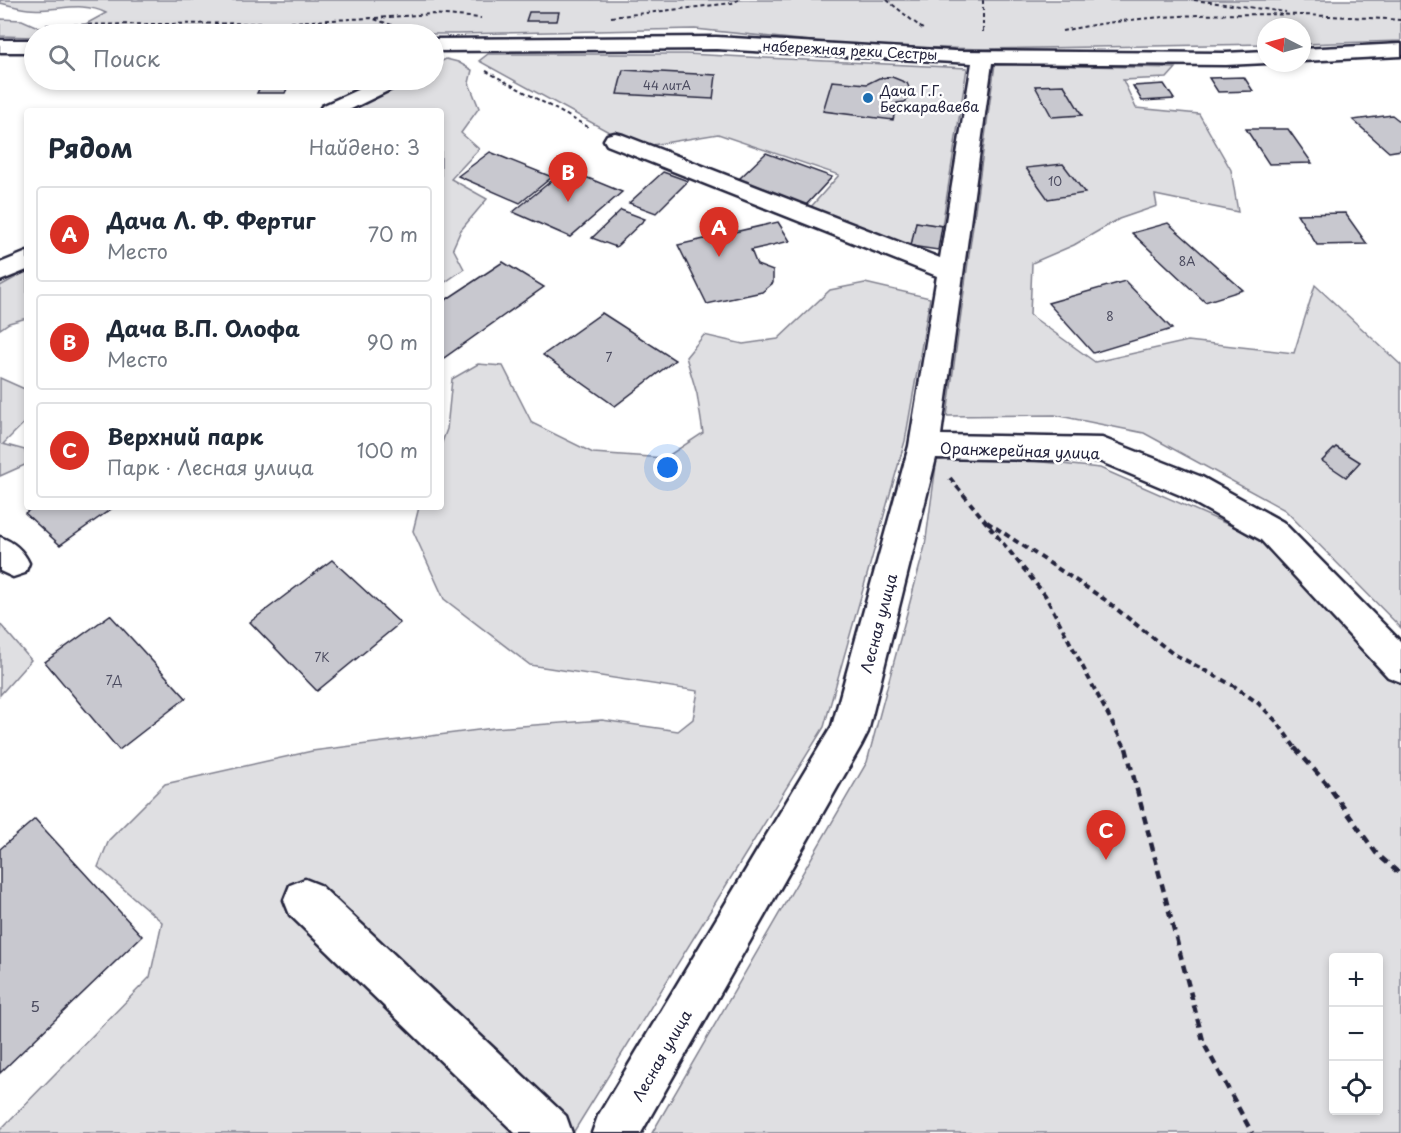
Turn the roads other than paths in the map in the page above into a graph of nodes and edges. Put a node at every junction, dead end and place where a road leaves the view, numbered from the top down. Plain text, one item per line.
1 (0, 46) edge
2 (24, 46) edge
3 (446, 50) edge
4 (1401, 50) edge
5 (1311, 55) edge
6 (983, 57) junction
7 (1257, 57) edge
8 (374, 90) edge
9 (336, 108) edge
10 (605, 135) road end
11 (24, 261) edge
12 (950, 272) junction
13 (0, 273) edge
14 (924, 447) junction
15 (1401, 666) edge
16 (305, 900) dead end
17 (549, 1133) edge
18 (615, 1133) edge

1 - 2 street
3 - 6 street, набережная реки Сестры
4 - 5 street
6 - 7 street, набережная реки Сестры
6 - 12 street, Лесная улица
8 - 9 street
10 - 12 street
11 - 13 street
12 - 14 street, Лесная улица
14 - 15 street, Оранжерейная улица
14 - 18 street, Лесная улица
16 - 17 street

